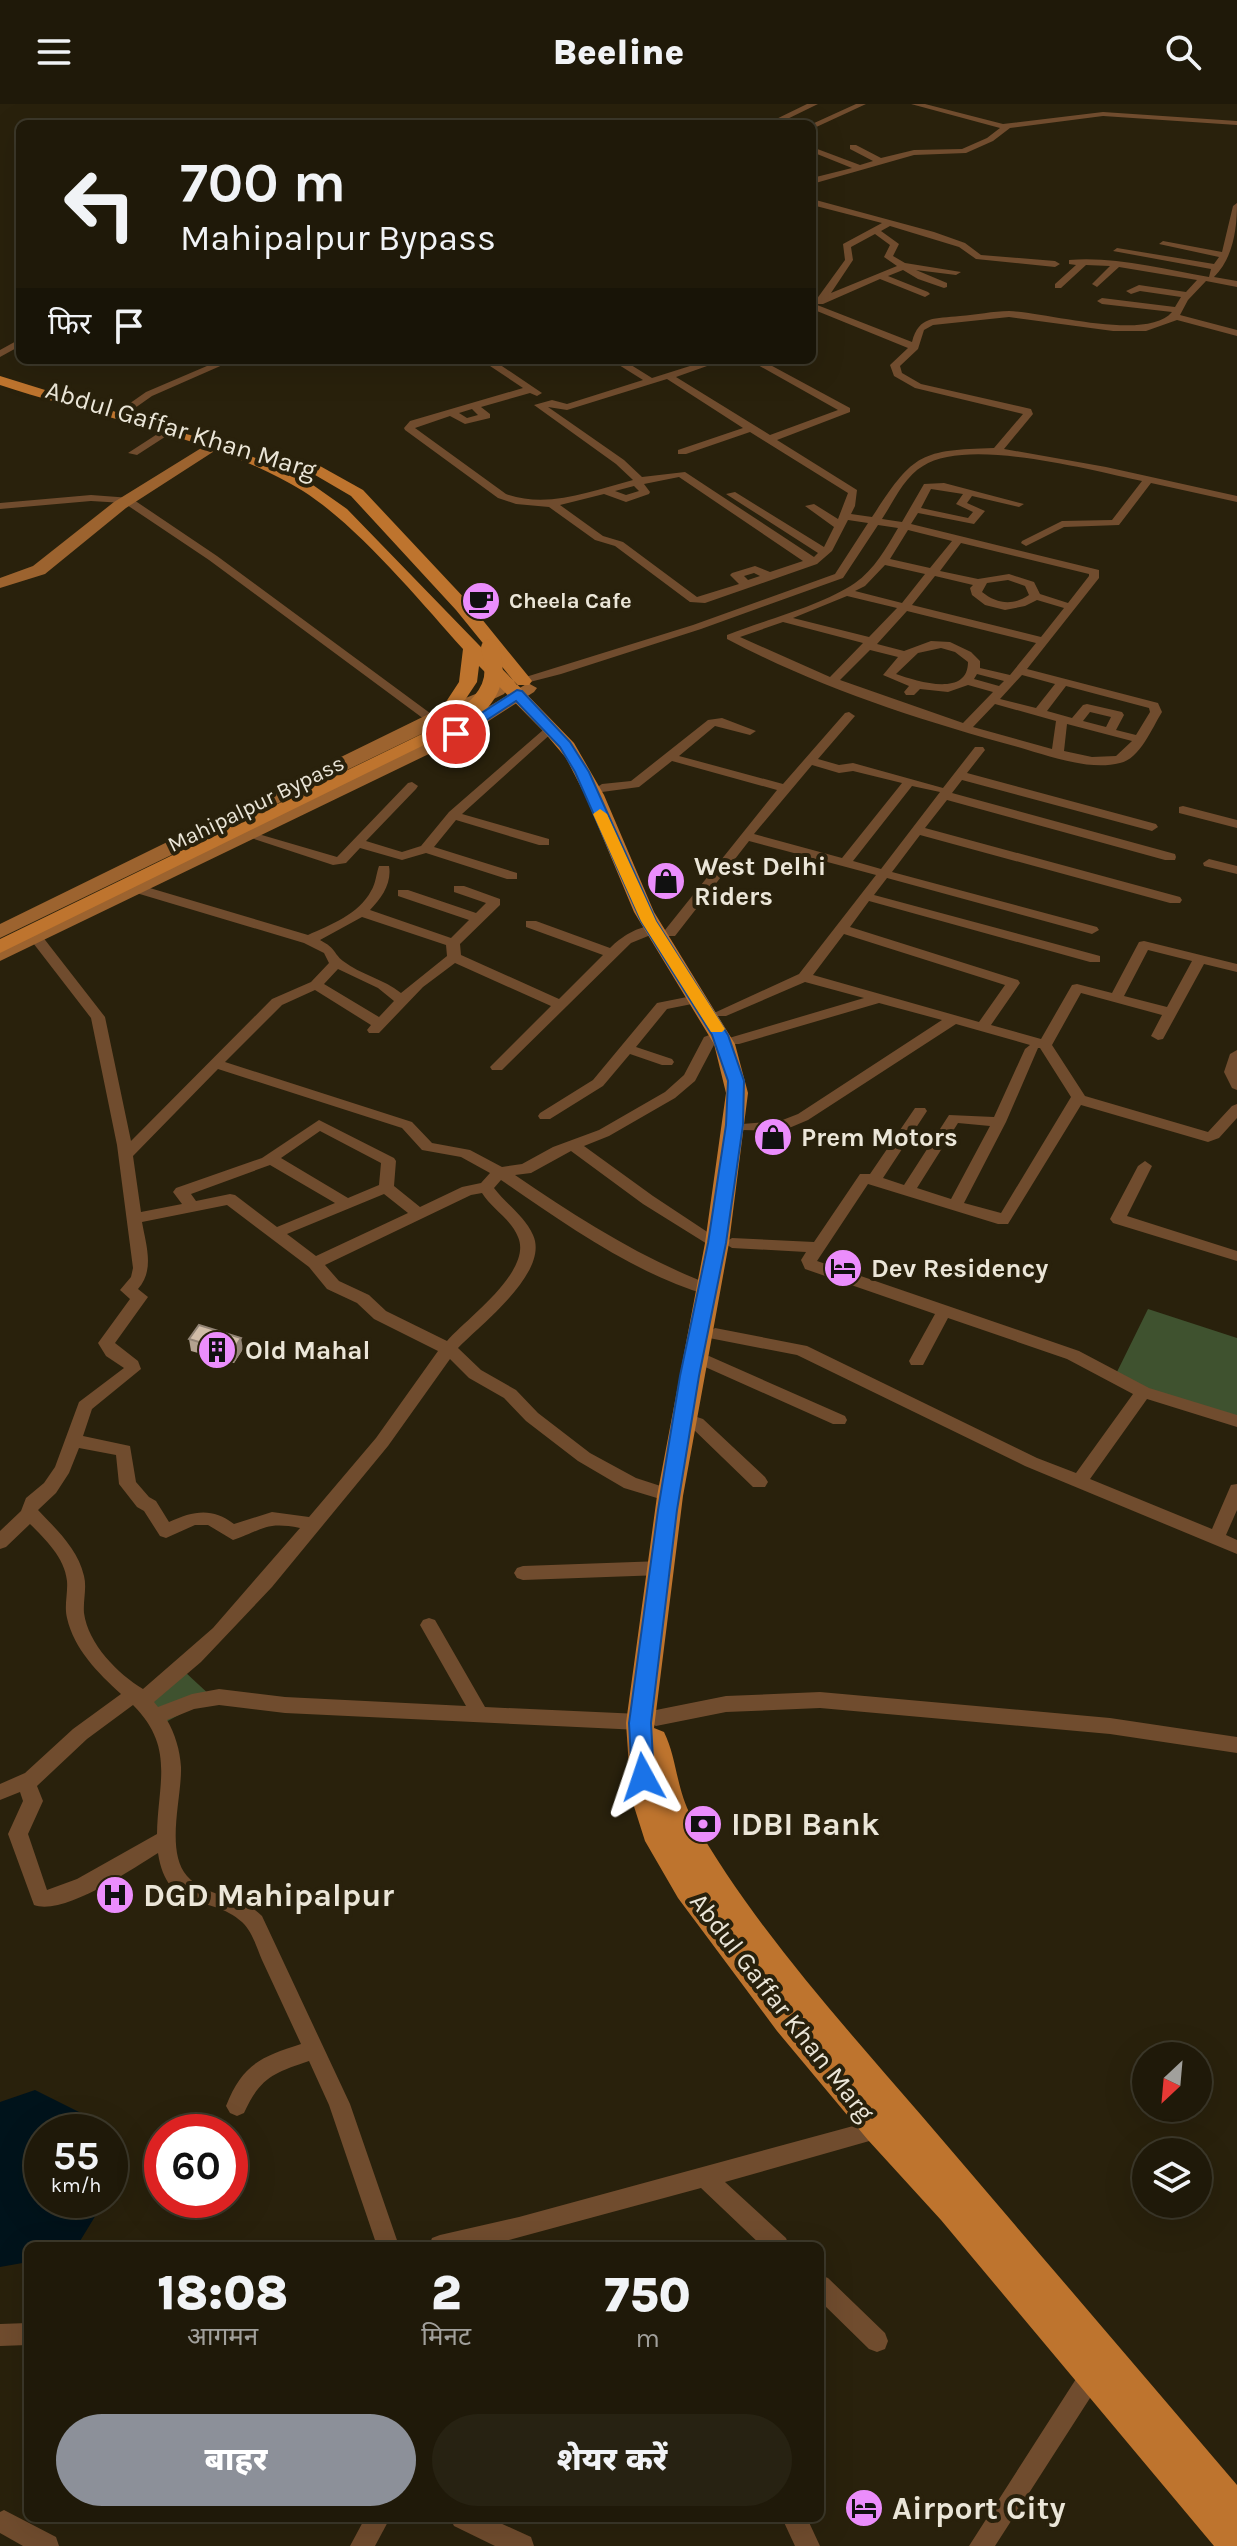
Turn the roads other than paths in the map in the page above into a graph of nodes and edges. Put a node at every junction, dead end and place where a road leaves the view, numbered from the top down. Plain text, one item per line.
1 (814, 104) edge
2 (862, 104) edge
3 (915, 104) edge
4 (779, 120) edge
5 (1237, 123) edge
6 (816, 125) edge
7 (1007, 126) junction
8 (853, 147) dead end
9 (816, 151) edge
10 (880, 161) junction
11 (860, 168) junction
12 (816, 180) edge
13 (816, 203) edge
14 (1237, 206) edge
15 (891, 222) junction
16 (874, 230) junction
17 (1163, 244) dead end
18 (1117, 251) dead end
19 (1225, 253) junction
20 (1237, 254) edge
21 (1086, 261) junction
22 (1072, 262) dead end
23 (1055, 264) dead end
24 (1117, 264) junction
25 (905, 266) junction
26 (1217, 267) junction
27 (956, 272) dead end
28 (883, 277) junction
29 (1206, 280) junction
30 (1097, 284) dead end
31 (1237, 284) edge
32 (944, 285) dead end
33 (1058, 286) dead end
34 (1131, 291) dead end
35 (925, 294) dead end
36 (1188, 295) junction
37 (1102, 301) dead end
38 (816, 304) edge
39 (1176, 313) junction
40 (1237, 333) edge
41 (915, 347) junction
42 (220, 364) edge
43 (491, 364) edge
44 (623, 364) edge
45 (706, 364) edge
46 (761, 364) edge
47 (0, 373) edge
48 (668, 376) junction
49 (0, 380) edge
50 (651, 381) junction
51 (526, 390) junction
52 (489, 402) junction
53 (546, 405) junction
54 (502, 410) dead end
55 (121, 413) junction
56 (752, 428) junction
57 (166, 433) junction
58 (769, 439) junction
59 (211, 447) junction
60 (997, 451) junction
61 (133, 453) dead end
62 (681, 463) junction
63 (294, 466) junction
64 (1149, 479) junction
65 (638, 481) junction
66 (605, 490) junction
67 (969, 492) junction
68 (619, 498) junction
69 (1237, 499) edge
70 (127, 500) junction
71 (554, 503) junction
72 (1019, 504) dead end
73 (0, 506) edge
74 (810, 506) dead end
75 (913, 509) junction
76 (845, 516) junction
77 (877, 516) junction
78 (947, 517) junction
79 (904, 526) junction
80 (932, 533) junction
81 (959, 539) junction
82 (1026, 543) dead end
83 (825, 552) junction
84 (1034, 557) junction
85 (883, 561) junction
86 (813, 562) junction
87 (933, 573) junction
88 (1018, 579) junction
89 (826, 581) junction
90 (0, 583) edge
91 (979, 583) junction
92 (745, 586) junction
93 (846, 593) junction
94 (1035, 596) junction
95 (763, 603) junction
96 (990, 603) junction
97 (905, 607) junction
98 (1071, 607) junction
99 (782, 618) junction
100 (974, 623) junction
101 (1044, 641) junction
102 (871, 644) junction
103 (481, 647) junction
104 (953, 648) junction
105 (906, 655) junction
106 (970, 675) junction
107 (1016, 675) junction
108 (1063, 682) junction
109 (831, 683) junction
110 (917, 685) junction
111 (518, 687) junction
112 (1002, 691) junction
113 (992, 700) junction
114 (897, 704) junction
115 (1039, 713) junction
116 (449, 716) junction
117 (849, 716) dead end
118 (1068, 721) junction
119 (966, 727) junction
120 (550, 728) junction
121 (750, 731) dead end
122 (1109, 732) junction
123 (1137, 739) junction
124 (979, 750) dead end
125 (1058, 753) junction
126 (670, 757) junction
127 (810, 761) junction
128 (959, 775) junction
129 (910, 781) junction
130 (412, 786) dead end
131 (602, 788) junction
132 (786, 789) junction
133 (941, 792) junction
134 (1183, 810) dead end
135 (453, 815) junction
136 (1237, 824) edge
137 (1152, 827) dead end
138 (918, 830) junction
139 (248, 835) junction
140 (746, 836) junction
141 (544, 842) dead end
142 (357, 843) junction
143 (426, 849) junction
144 (1170, 857) dead end
145 (845, 863) junction
146 (1209, 863) dead end
147 (384, 869) dead end
148 (1237, 870) edge
149 (886, 873) junction
150 (512, 876) dead end
151 (138, 889) junction
152 (459, 889) dead end
153 (403, 893) dead end
154 (868, 897) junction
155 (1175, 900) dead end
156 (362, 912) junction
157 (479, 919) junction
158 (531, 924) dead end
159 (844, 929) junction
160 (1092, 930) dead end
161 (661, 931) junction
162 (0, 932) edge
163 (37, 939) junction
164 (309, 940) junction
165 (0, 947) edge
166 (454, 950) junction
167 (612, 953) junction
168 (0, 955) edge
169 (1095, 959) dead end
170 (1200, 959) junction
171 (336, 963) junction
172 (1237, 968) edge
173 (804, 977) junction
174 (316, 985) junction
175 (880, 998) junction
176 (1116, 998) junction
177 (697, 999) junction
178 (402, 1001) junction
179 (559, 1004) junction
180 (1171, 1013) junction
181 (954, 1019) junction
182 (983, 1027) junction
183 (725, 1029) junction
184 (1158, 1036) dead end
185 (1038, 1047) junction
186 (629, 1049) junction
187 (1237, 1054) edge
188 (667, 1062) dead end
189 (216, 1064) junction
190 (497, 1067) dead end
191 (1237, 1085) edge
192 (1079, 1099) junction
193 (1237, 1109) edge
194 (920, 1111) dead end
195 (545, 1116) dead end
196 (999, 1122) junction
197 (747, 1127) junction
198 (573, 1145) junction
199 (124, 1156) junction
200 (271, 1159) junction
201 (1145, 1166) dead end
202 (500, 1172) junction
203 (874, 1180) junction
204 (486, 1187) junction
205 (386, 1188) junction
206 (908, 1190) junction
207 (348, 1204) junction
208 (955, 1205) junction
209 (192, 1207) junction
210 (419, 1214) junction
211 (134, 1219) junction
212 (276, 1233) junction
213 (724, 1243) junction
214 (816, 1247) junction
215 (1237, 1256) edge
216 (315, 1263) junction
217 (708, 1290) junction
218 (944, 1311) junction
219 (715, 1334) junction
220 (449, 1349) junction
221 (917, 1361) dead end
222 (709, 1362) junction
223 (1143, 1392) junction
224 (839, 1420) dead end
225 (1237, 1421) edge
226 (697, 1423) junction
227 (75, 1441) junction
228 (759, 1482) dead end
229 (1079, 1482) junction
230 (1237, 1490) edge
231 (670, 1496) junction
232 (30, 1513) junction
233 (313, 1525) junction
234 (1216, 1539) junction
235 (0, 1542) edge
236 (1237, 1547) edge
237 (662, 1568) junction
238 (523, 1573) dead end
239 (429, 1625) dead end
240 (139, 1696) junction
241 (156, 1716) junction
242 (481, 1716) junction
243 (648, 1720) junction
244 (1237, 1745) edge
245 (26, 1783) junction
246 (0, 1792) edge
247 (166, 1838) junction
248 (315, 2049) junction
249 (237, 2106) dead end
250 (879, 2129) junction
251 (705, 2178) junction
252 (387, 2242) edge
253 (458, 2242) edge
254 (774, 2242) edge
255 (824, 2290) edge
256 (24, 2334) edge
257 (0, 2335) edge
258 (877, 2341) dead end
259 (1091, 2376) junction
260 (1237, 2512) edge
261 (4, 2522) dead end
262 (376, 2522) edge
263 (471, 2522) edge
264 (796, 2522) edge
265 (1237, 2545) edge
266 (47, 2546) edge
267 (362, 2546) edge
268 (522, 2546) edge
269 (808, 2546) edge
270 (981, 2546) edge

1 - 4 street
2 - 6 street
3 - 7 street
5 - 7 street
7 - 10 street
8 - 10 street
9 - 11 street
10 - 11 street
11 - 12 street
13 - 15 street
14 - 19 street
15 - 16 street
15 - 23 street
16 - 25 street
16 - 38 street
17 - 19 street
18 - 26 street
19 - 20 street
19 - 26 street
21 - 22 street
21 - 24 street
21 - 33 street
24 - 29 street
24 - 30 street
25 - 27 street
25 - 28 street
25 - 32 street
26 - 29 street
28 - 35 street
28 - 38 street
29 - 31 street
29 - 36 street
34 - 36 street
36 - 39 street
37 - 39 street
38 - 41 street
39 - 40 street
39 - 41 street
41 - 60 street
42 - 55 street
43 - 51 street
44 - 50 street
45 - 48 street
46 - 58 street
47 - 55 main road, Abdul Gaffar Khan Marg
48 - 50 street
48 - 56 street
49 - 57 main road, Abdul Gaffar Khan Marg
50 - 53 street
51 - 52 street
51 - 53 street
52 - 54 street
52 - 71 street
53 - 65 street
55 - 63 main road, Abdul Gaffar Khan Marg
56 - 58 street
56 - 62 street
57 - 59 main road, Abdul Gaffar Khan Marg
57 - 61 street
58 - 76 street
59 - 70 street
59 - 103 main road, Abdul Gaffar Khan Marg
60 - 64 street
60 - 77 street
62 - 65 street
62 - 83 street
62 - 86 street
63 - 103 main road
63 - 111 main road, Abdul Gaffar Khan Marg
64 - 69 street
64 - 82 street
65 - 66 street
65 - 68 street
66 - 68 street
66 - 71 street
67 - 72 street
67 - 75 street
67 - 78 street
68 - 71 street
70 - 73 street
70 - 90 street
70 - 116 street
71 - 92 street
74 - 76 street
75 - 78 street
75 - 79 street
76 - 77 street
76 - 83 street
77 - 79 street
77 - 89 street
78 - 80 street
79 - 80 street
79 - 85 street
80 - 81 street
81 - 84 street
81 - 87 street
83 - 86 street
84 - 88 street
84 - 98 street
85 - 87 street
85 - 93 street
86 - 92 street
87 - 91 street
87 - 97 street
88 - 91 street
88 - 94 street
89 - 93 street
89 - 95 street
91 - 96 street
92 - 95 street
93 - 97 street
93 - 99 street
94 - 96 street
94 - 98 street
95 - 111 street
96 - 100 street
97 - 100 street
97 - 102 street
98 - 101 street
99 - 102 street
99 - 109 street
100 - 101 street
100 - 104 street
101 - 107 street
102 - 105 street
102 - 109 street
103 - 111 main road, Abdul Gaffar Khan Marg
103 - 116 main road
103 - 116 main road, bridge
104 - 105 street
104 - 106 street
105 - 110 street
106 - 107 street
106 - 110 street
106 - 112 street
107 - 108 street
107 - 112 street
108 - 115 street
108 - 123 street
109 - 114 street
110 - 114 street
111 - 116 street, Mahipalpur Bypass
111 - 120 main road, Abdul Gaffar Khan Marg
111 - 131 main road, Abdul Gaffar Khan Marg
111 - 139 street, Mahipalpur Bypass
112 - 113 street
113 - 115 street
113 - 119 street
114 - 119 street
115 - 118 street
116 - 162 street, Mahipalpur Bypass
116 - 165 main road
117 - 127 street
118 - 122 street
118 - 122 street
118 - 125 street
119 - 125 street
120 - 135 street
120 - 161 main road, Abdul Gaffar Khan Marg
121 - 126 street
122 - 123 street
123 - 125 street
124 - 128 street
126 - 131 street
126 - 132 street
127 - 129 street
127 - 132 street
128 - 133 street
128 - 137 street
129 - 133 street
129 - 145 street
130 - 142 street
131 - 161 main road, Abdul Gaffar Khan Marg
132 - 140 street
133 - 138 street
133 - 144 street
134 - 136 street
135 - 141 street
135 - 143 street
138 - 149 street
138 - 155 street
139 - 142 street
139 - 151 street, Mahipalpur Bypass
140 - 145 street
140 - 161 street
142 - 143 street
143 - 150 street
145 - 149 street
146 - 148 street
147 - 156 street
149 - 154 street
149 - 160 street
151 - 163 street, Mahipalpur Bypass
151 - 164 street
152 - 157 street
153 - 157 street
154 - 159 street
154 - 169 street
156 - 164 street
156 - 166 street
157 - 166 street
158 - 167 street
159 - 173 street
159 - 182 street
161 - 167 street
161 - 177 main road, Abdul Gaffar Khan Marg
161 - 183 main road, Abdul Gaffar Khan Marg
163 - 168 street, Mahipalpur Bypass
163 - 199 street
164 - 171 street
166 - 178 street
166 - 179 street
167 - 179 street
170 - 172 street
170 - 176 street
170 - 180 street
171 - 174 street
171 - 178 street
173 - 175 street
173 - 183 street
174 - 178 street
174 - 189 street
175 - 181 street
175 - 183 street
176 - 180 street
176 - 185 street
177 - 183 main road, Abdul Gaffar Khan Marg
177 - 186 street
179 - 190 street
180 - 184 street
181 - 182 street
181 - 197 street
182 - 185 street
183 - 197 main road, Abdul Gaffar Khan Marg
183 - 198 street
183 - 213 main road, Abdul Gaffar Khan Marg
185 - 192 street
185 - 196 street
186 - 188 street
186 - 195 street
187 - 191 street
189 - 199 street
189 - 202 street
192 - 193 street
192 - 208 street
194 - 203 street
196 - 206 street
196 - 208 street
197 - 213 main road, Abdul Gaffar Khan Marg
198 - 202 street
198 - 213 street
199 - 211 street
200 - 205 street
200 - 207 street
200 - 209 street
201 - 215 street
202 - 204 street
202 - 217 street
203 - 206 street
203 - 214 street
204 - 210 street
204 - 220 street
205 - 207 street
205 - 210 street
206 - 208 street
207 - 212 street
209 - 211 street
209 - 212 street
210 - 216 street
211 - 227 street
212 - 216 street
213 - 214 street
213 - 217 main road, Abdul Gaffar Khan Marg
213 - 219 main road, Abdul Gaffar Khan Marg
214 - 218 street
216 - 220 street
217 - 231 main road, Abdul Gaffar Khan Marg
218 - 221 street
218 - 223 street
219 - 222 main road, Abdul Gaffar Khan Marg
219 - 229 street
220 - 231 street
220 - 233 street
222 - 224 street
222 - 226 main road, Abdul Gaffar Khan Marg
223 - 225 street
223 - 229 street
226 - 228 street
226 - 243 main road, Abdul Gaffar Khan Marg
227 - 232 street
227 - 233 street
229 - 234 street
230 - 234 street
231 - 237 main road, Abdul Gaffar Khan Marg
232 - 235 street
232 - 240 street
233 - 240 street
234 - 236 street
237 - 238 street
237 - 243 main road, Abdul Gaffar Khan Marg
239 - 242 street
240 - 241 street
240 - 245 street
241 - 242 street
241 - 247 street
242 - 243 street
243 - 244 street
243 - 250 main road, Abdul Gaffar Khan Marg
243 - 260 main road, Abdul Gaffar Khan Marg
245 - 246 street
245 - 247 street
247 - 248 street
248 - 249 street
248 - 252 street
250 - 251 street
250 - 259 main road, Abdul Gaffar Khan Marg
251 - 253 street
251 - 254 street
255 - 258 street
256 - 257 street
259 - 265 main road, Abdul Gaffar Khan Marg
259 - 270 street
261 - 266 street
262 - 267 street
263 - 268 street
264 - 269 street

